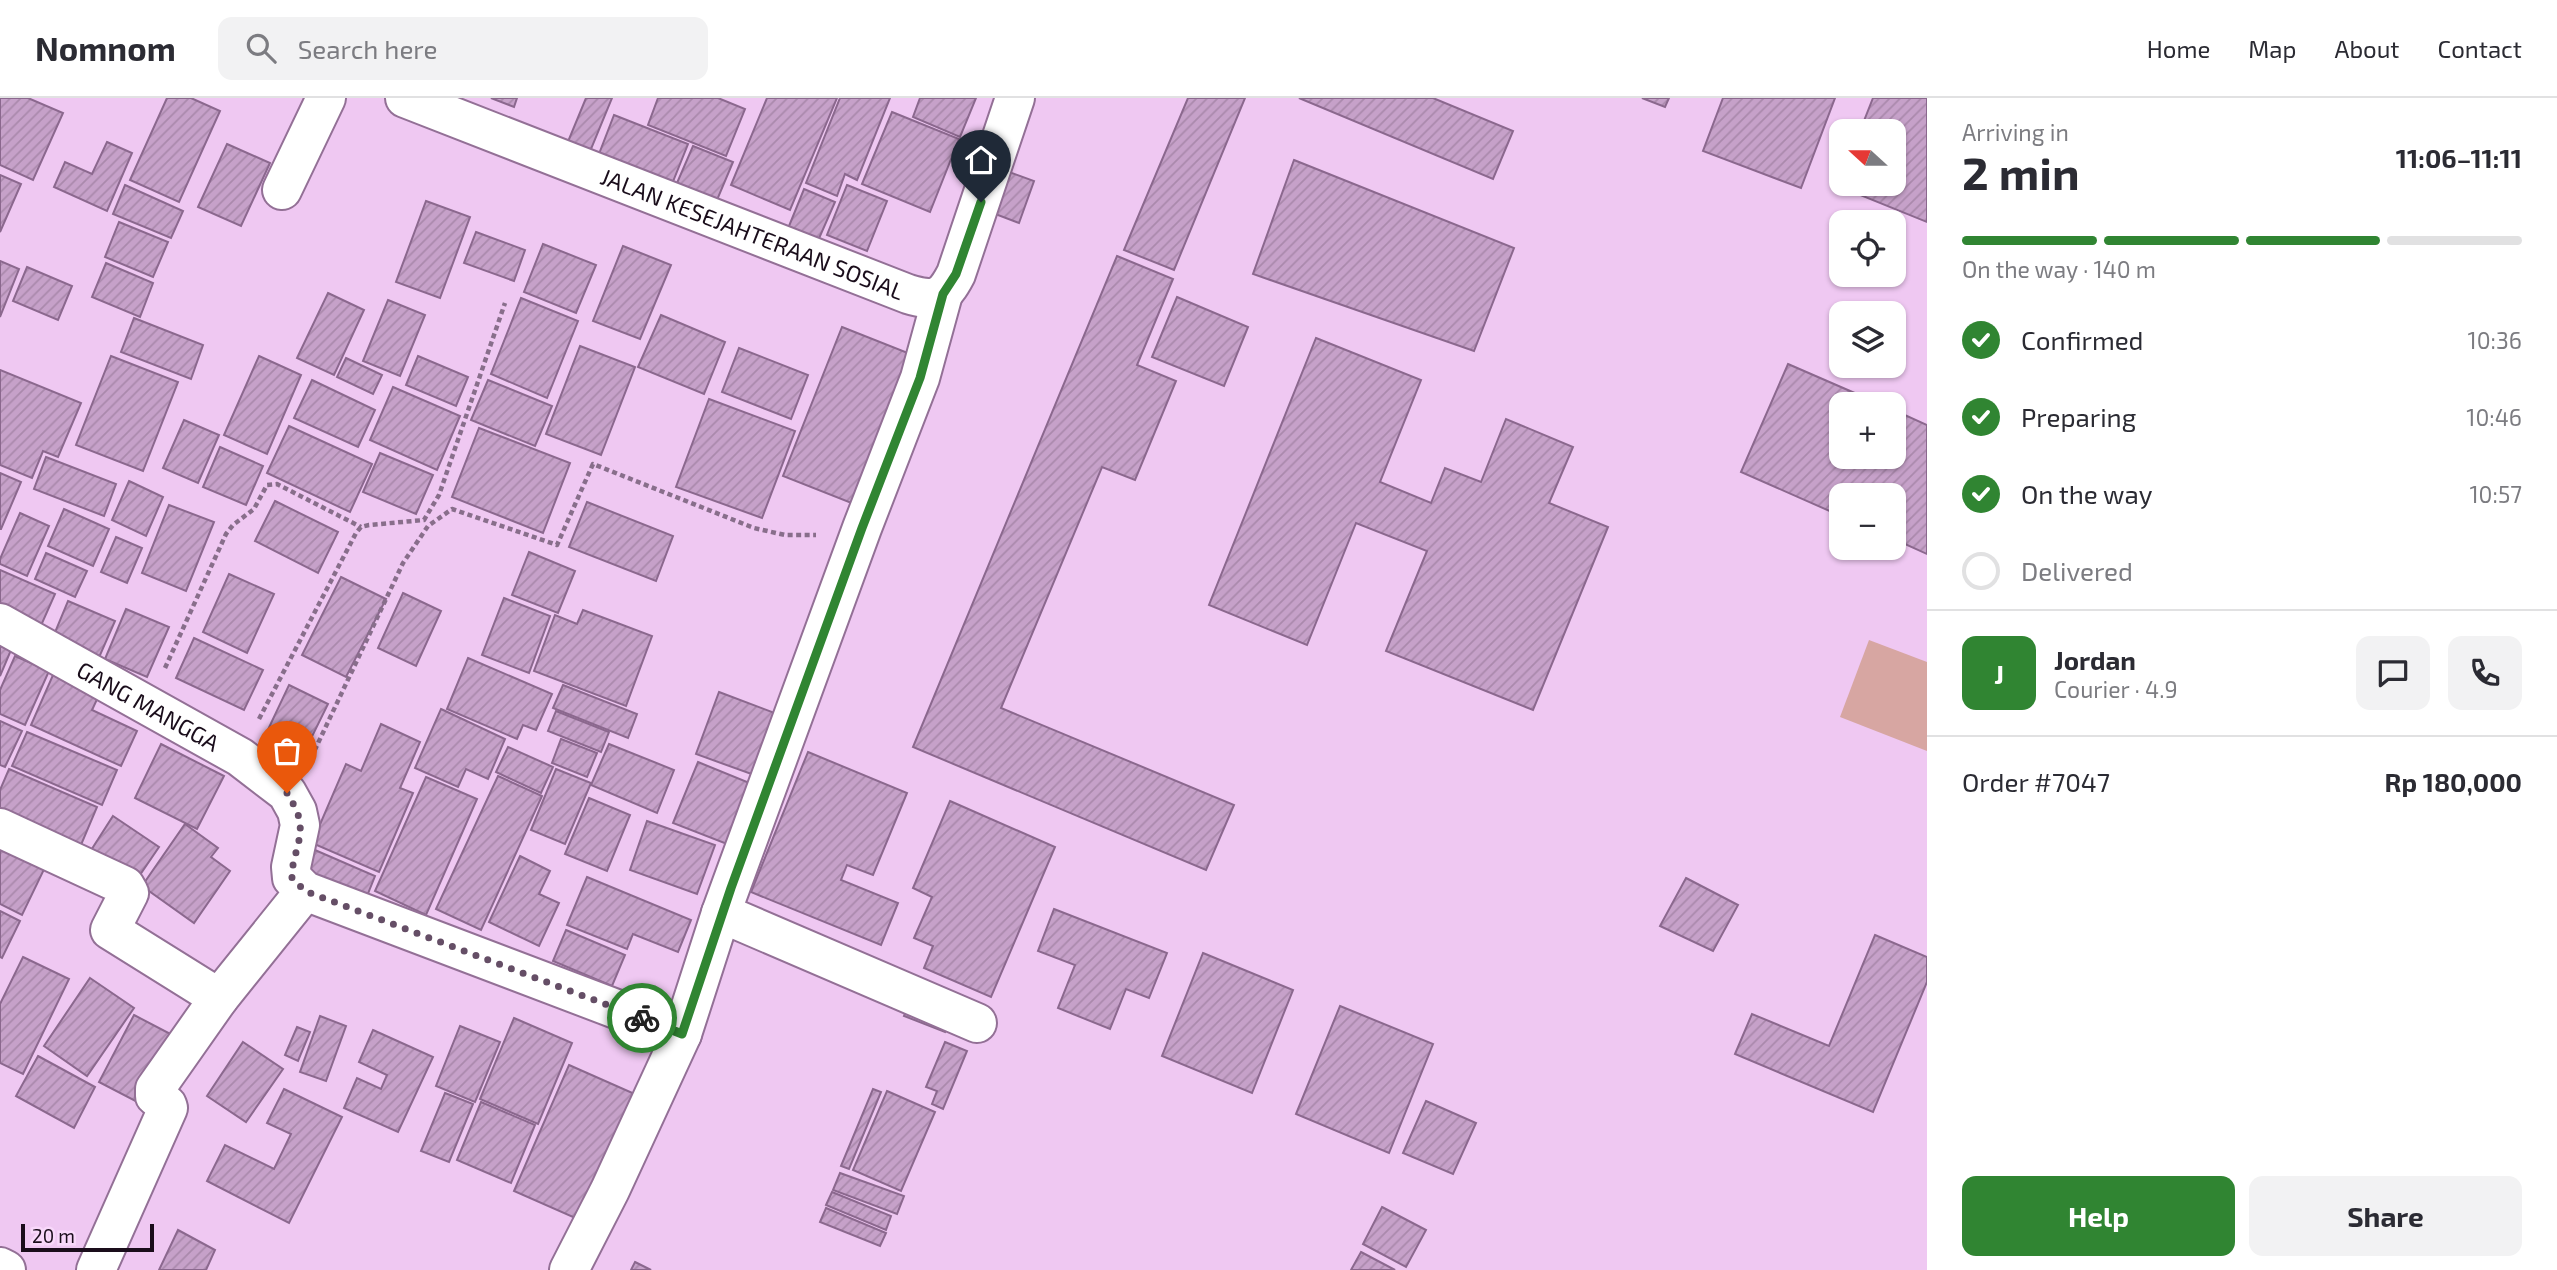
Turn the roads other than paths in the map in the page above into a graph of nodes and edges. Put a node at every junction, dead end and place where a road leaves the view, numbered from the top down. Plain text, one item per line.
1 (326, 98) edge
2 (405, 98) edge
3 (1015, 98) edge
4 (282, 190) dead end
5 (943, 294) junction
6 (0, 623) edge
7 (0, 828) edge
8 (305, 891) junction
9 (721, 914) junction
10 (219, 998) junction
11 (977, 1023) dead end
12 (682, 1034) junction
13 (0, 1267) edge
14 (6, 1270) edge
15 (96, 1270) edge
16 (569, 1270) edge

1 - 4 street
2 - 5 street, JALAN KESEJAHTERAAN SOSIAL
3 - 5 street
5 - 9 street
6 - 8 street, GANG MANGGA
7 - 10 street
8 - 10 street
8 - 12 street
9 - 11 street
9 - 12 street
10 - 15 street
12 - 16 street
13 - 14 street

